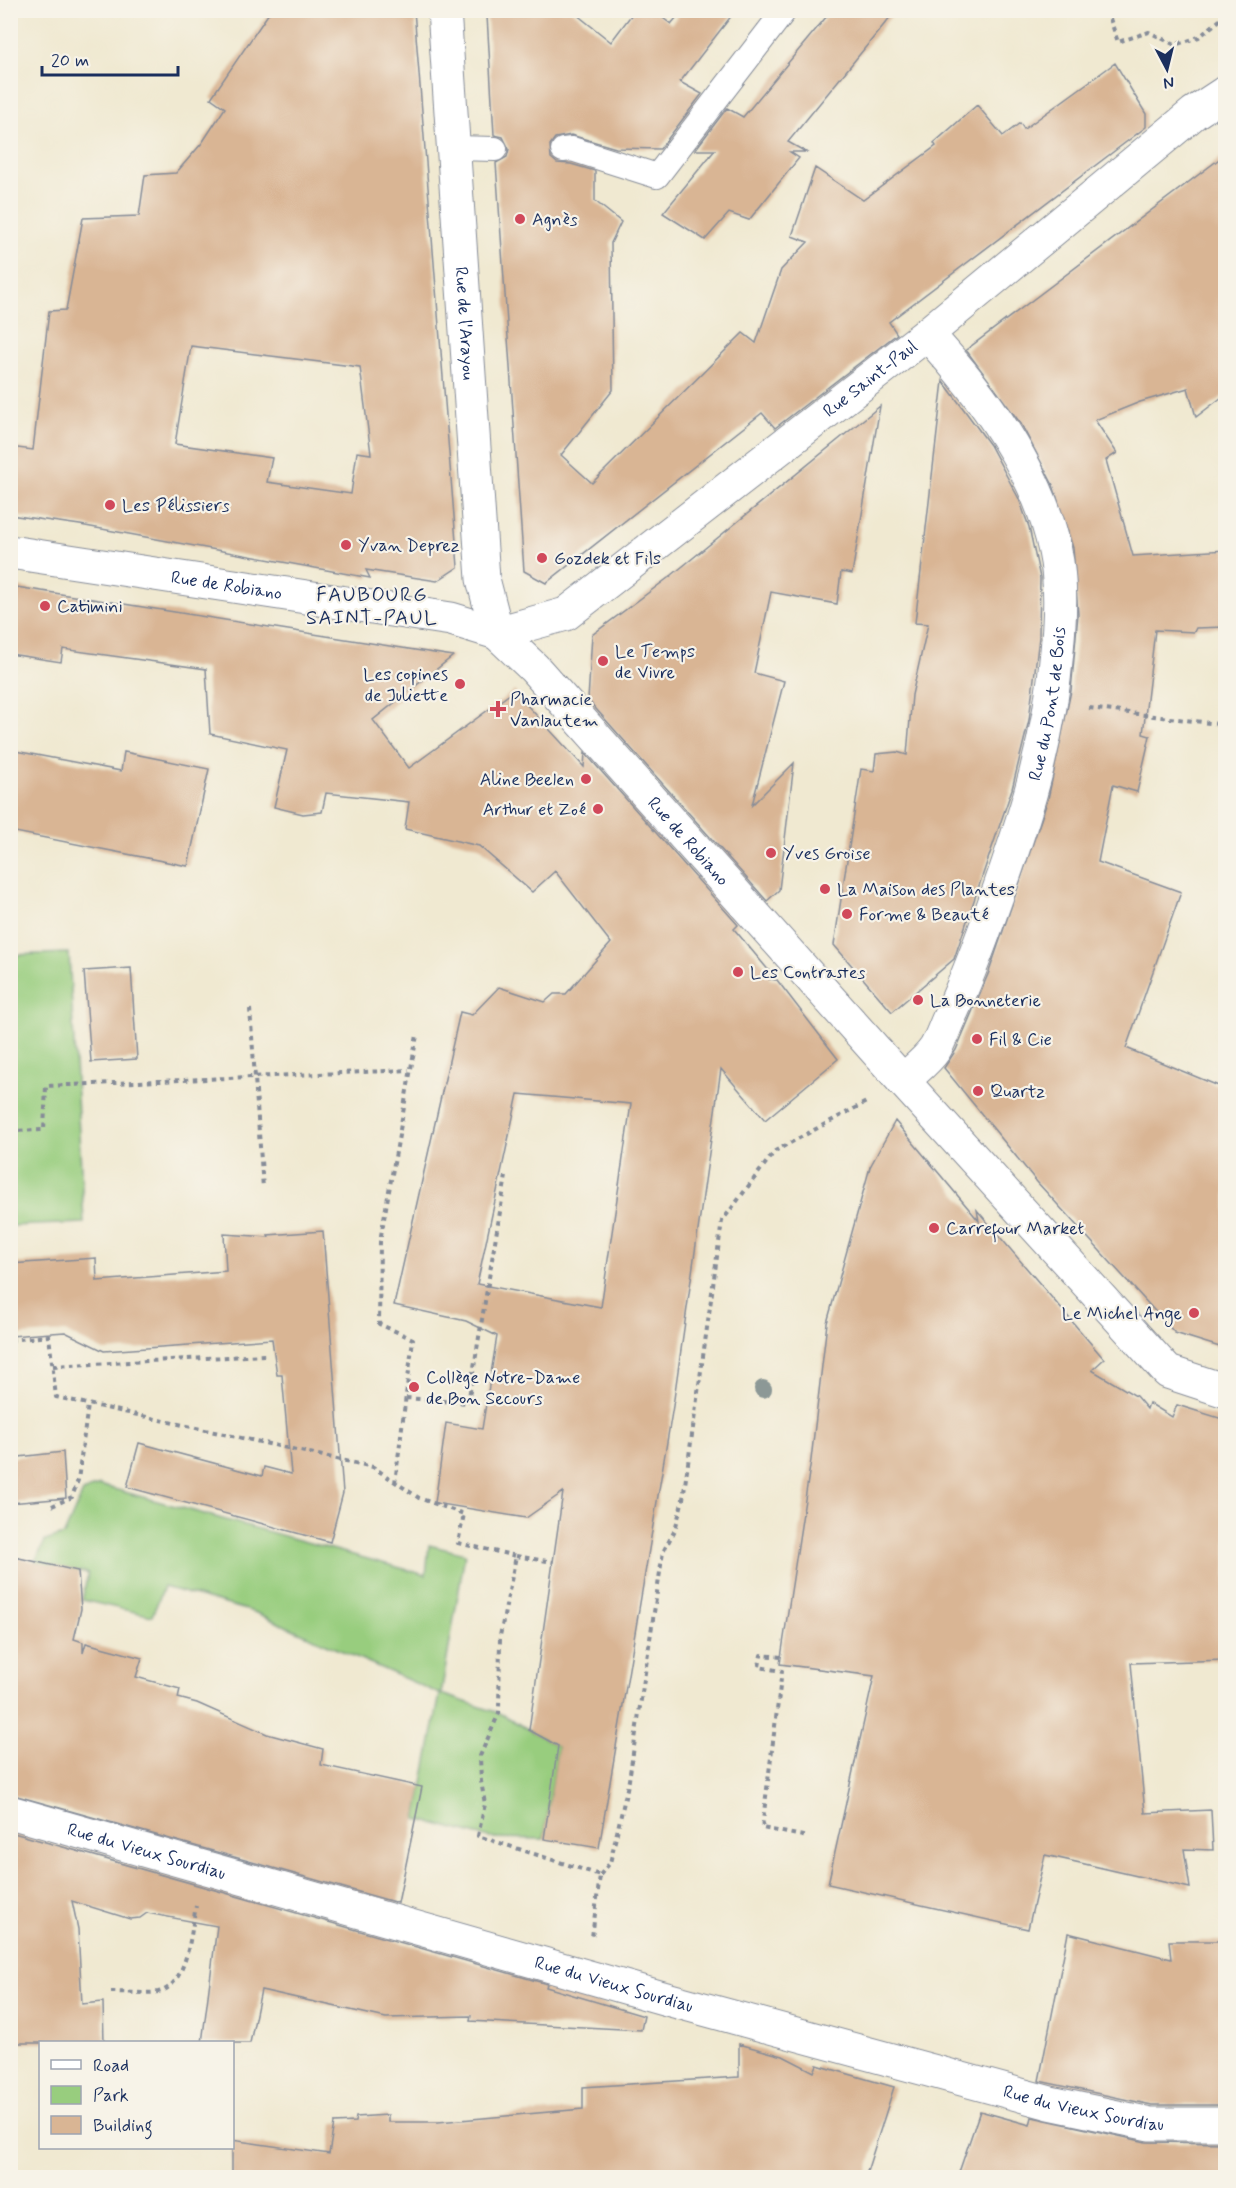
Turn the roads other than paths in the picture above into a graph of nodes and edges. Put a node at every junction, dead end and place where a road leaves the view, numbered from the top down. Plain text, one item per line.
1 (444, 10) edge
2 (785, 10) edge
3 (1226, 92) edge
4 (455, 148) junction
5 (495, 149) dead end
6 (563, 150) dead end
7 (927, 334) junction
8 (10, 552) edge
9 (497, 633) junction
10 (903, 1081) junction
11 (1226, 1391) edge
12 (10, 1812) edge
13 (1226, 2124) edge

1 - 4 street, Rue de l'Arayou
2 - 6 lane
3 - 7 street, Rue Saint-Paul
4 - 5 lane
4 - 9 street, Rue de l'Arayou
7 - 9 street, Rue Saint-Paul
7 - 10 street, Rue du Pont de Bois
8 - 9 street, Rue de Robiano
9 - 10 street, Rue de Robiano
10 - 11 street, Rue de Robiano
12 - 13 street, Rue du Vieux Sourdiau

